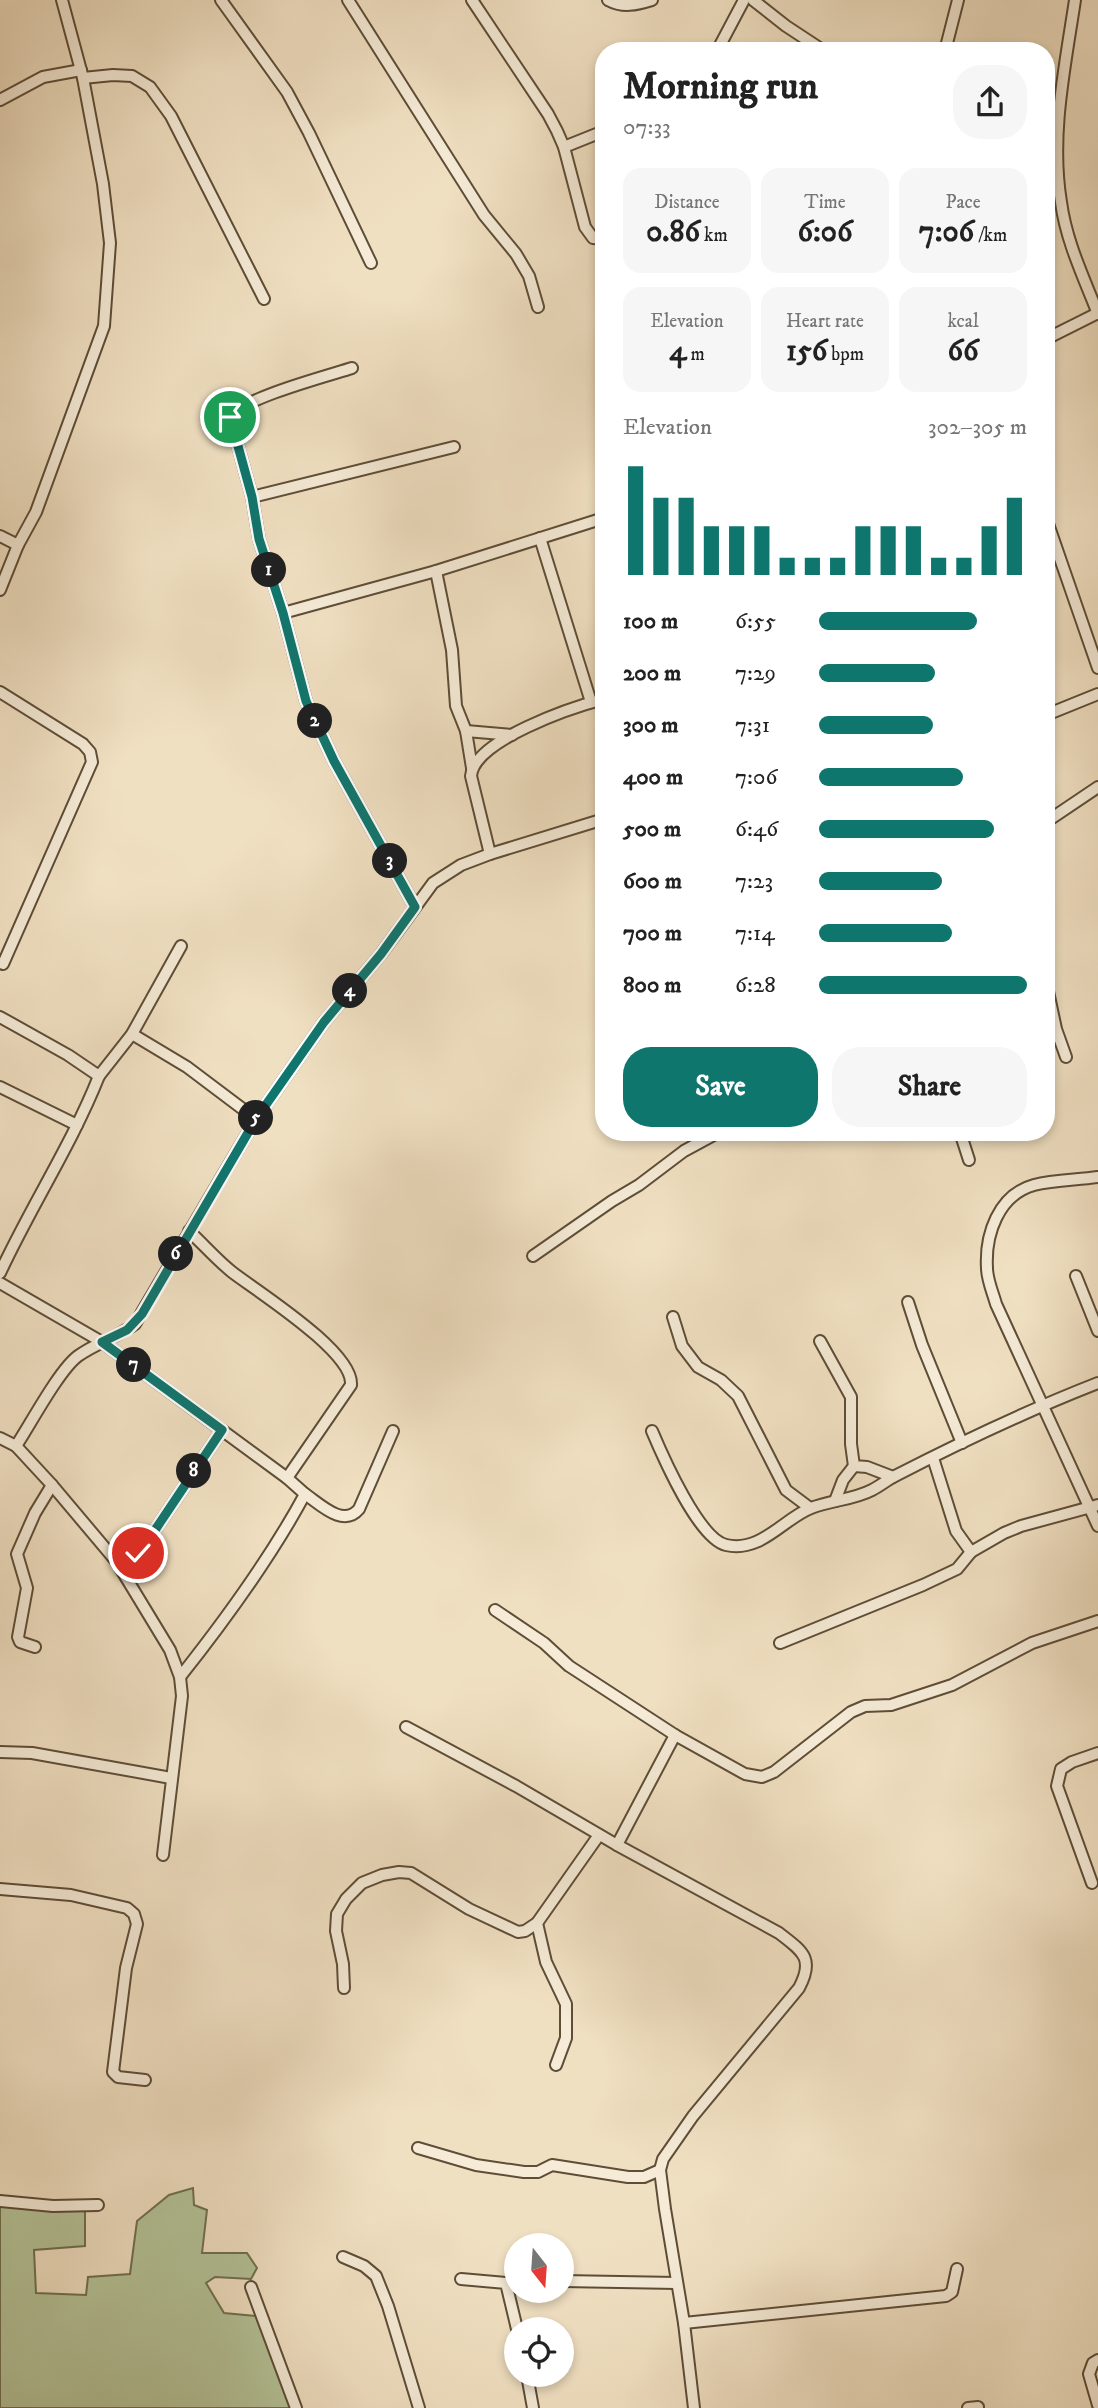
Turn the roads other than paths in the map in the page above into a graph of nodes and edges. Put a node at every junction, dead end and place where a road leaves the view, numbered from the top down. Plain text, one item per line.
1 (62, 0) edge
2 (221, 0) edge
3 (348, 0) edge
4 (472, 0) edge
5 (608, 0) edge
6 (652, 0) edge
7 (744, 0) edge
8 (753, 0) edge
9 (958, 0) edge
10 (1075, 0) edge
11 (722, 42) edge
12 (810, 42) edge
13 (947, 42) edge
14 (82, 74) junction
15 (0, 100) edge
16 (1055, 105) edge
17 (595, 135) edge
18 (564, 147) junction
19 (1055, 148) edge
20 (595, 238) edge
21 (371, 263) dead end
22 (264, 299) dead end
23 (538, 307) dead end
24 (1098, 313) edge
25 (1055, 334) edge
26 (352, 368) dead end
27 (454, 447) dead end
28 (252, 497) junction
29 (595, 521) edge
30 (0, 536) edge
31 (540, 538) junction
32 (1055, 544) edge
33 (18, 545) junction
34 (436, 571) junction
35 (0, 590) edge
36 (283, 613) junction
37 (1098, 668) edge
38 (0, 692) edge
39 (1098, 694) edge
40 (595, 701) edge
41 (591, 702) junction
42 (1055, 711) edge
43 (466, 731) junction
44 (514, 735) junction
45 (472, 768) junction
46 (1098, 787) edge
47 (1055, 815) edge
48 (595, 822) edge
49 (490, 854) junction
50 (415, 907) junction
51 (181, 946) dead end
52 (1, 965) edge
53 (0, 1017) edge
54 (1055, 1024) edge
55 (132, 1034) junction
56 (1066, 1057) dead end
57 (99, 1076) junction
58 (0, 1087) edge
59 (256, 1119) junction
60 (77, 1125) junction
61 (702, 1141) edge
62 (963, 1141) edge
63 (968, 1160) dead end
64 (1098, 1177) edge
65 (189, 1231) junction
66 (533, 1256) dead end
67 (0, 1273) edge
68 (1076, 1276) dead end
69 (0, 1283) edge
70 (908, 1302) dead end
71 (674, 1317) dead end
72 (1098, 1331) edge
73 (820, 1340) dead end
74 (102, 1342) junction
75 (1098, 1383) edge
76 (1043, 1405) junction
77 (222, 1430) junction
78 (393, 1431) dead end
79 (652, 1431) dead end
80 (0, 1438) edge
81 (962, 1443) junction
82 (16, 1447) junction
83 (933, 1458) junction
84 (854, 1466) junction
85 (892, 1477) junction
86 (287, 1478) junction
87 (52, 1485) junction
88 (305, 1494) junction
89 (835, 1501) junction
90 (1094, 1507) edge
91 (810, 1508) junction
92 (1098, 1526) edge
93 (971, 1552) junction
94 (116, 1561) junction
95 (495, 1610) dead end
96 (1098, 1620) edge
97 (780, 1643) dead end
98 (35, 1647) dead end
99 (180, 1677) junction
100 (406, 1727) dead end
101 (675, 1735) junction
102 (0, 1752) edge
103 (1098, 1752) edge
104 (172, 1778) junction
105 (600, 1835) junction
106 (617, 1846) junction
107 (163, 1855) dead end
108 (1093, 1883) dead end
109 (0, 1889) edge
110 (537, 1923) junction
111 (344, 1988) dead end
112 (556, 2064) dead end
113 (145, 2080) dead end
114 (418, 2148) dead end
115 (660, 2170) junction
116 (0, 2201) edge
117 (98, 2205) dead end
118 (343, 2258) dead end
119 (957, 2269) dead end
120 (461, 2278) dead end
121 (574, 2281) edge
122 (504, 2282) edge
123 (677, 2283) junction
124 (251, 2287) dead end
125 (684, 2323) junction
126 (1098, 2360) edge
127 (529, 2387) edge
128 (1098, 2405) edge
129 (296, 2408) edge
130 (419, 2408) edge
131 (533, 2408) edge
132 (694, 2408) edge

1 - 14 street
2 - 21 street
3 - 23 street
4 - 18 street
5 - 6 street
7 - 11 street
8 - 12 street
9 - 13 street
10 - 16 street
14 - 15 street
14 - 22 street
14 - 33 street
17 - 18 street
18 - 20 street
19 - 24 street
24 - 25 street
26 - 28 street
27 - 28 street
28 - 36 street
29 - 31 street
30 - 33 street
31 - 34 street
31 - 41 street
32 - 37 street
33 - 35 street
34 - 36 street
34 - 43 street
36 - 50 street
38 - 52 street
39 - 42 street
40 - 41 street
41 - 44 street
43 - 44 street
43 - 45 street
44 - 45 street
45 - 49 street
46 - 47 street
48 - 49 street
49 - 50 street
50 - 59 street
51 - 55 street
53 - 57 street
54 - 56 street
55 - 57 street
55 - 59 street
57 - 60 street
58 - 60 street
59 - 65 street
60 - 67 street
61 - 66 street
62 - 63 street
64 - 76 street
65 - 74 street
65 - 86 street
68 - 72 street
69 - 74 street
70 - 81 street
71 - 91 street
73 - 84 street
74 - 77 street
74 - 82 street
75 - 76 street
76 - 81 street
76 - 90 street
77 - 86 street
77 - 94 street
78 - 88 street
79 - 91 street
80 - 82 street
81 - 83 street
82 - 87 street
83 - 85 street
83 - 93 street
84 - 85 street
84 - 89 street
85 - 89 street
86 - 88 street
87 - 94 street
87 - 98 street
88 - 99 street
89 - 91 street
90 - 92 street
90 - 93 street
93 - 97 street
94 - 99 street
95 - 101 street
96 - 101 street
99 - 104 street
100 - 105 street
101 - 106 street
102 - 104 street
103 - 108 street
104 - 107 street
105 - 106 street
105 - 110 street
106 - 115 street
109 - 113 street
110 - 111 street
110 - 112 street
114 - 115 street
115 - 123 street
116 - 117 street
118 - 130 street
119 - 125 street
120 - 122 street
121 - 123 street
123 - 125 street
124 - 129 street
125 - 132 street
126 - 128 street
127 - 131 street

